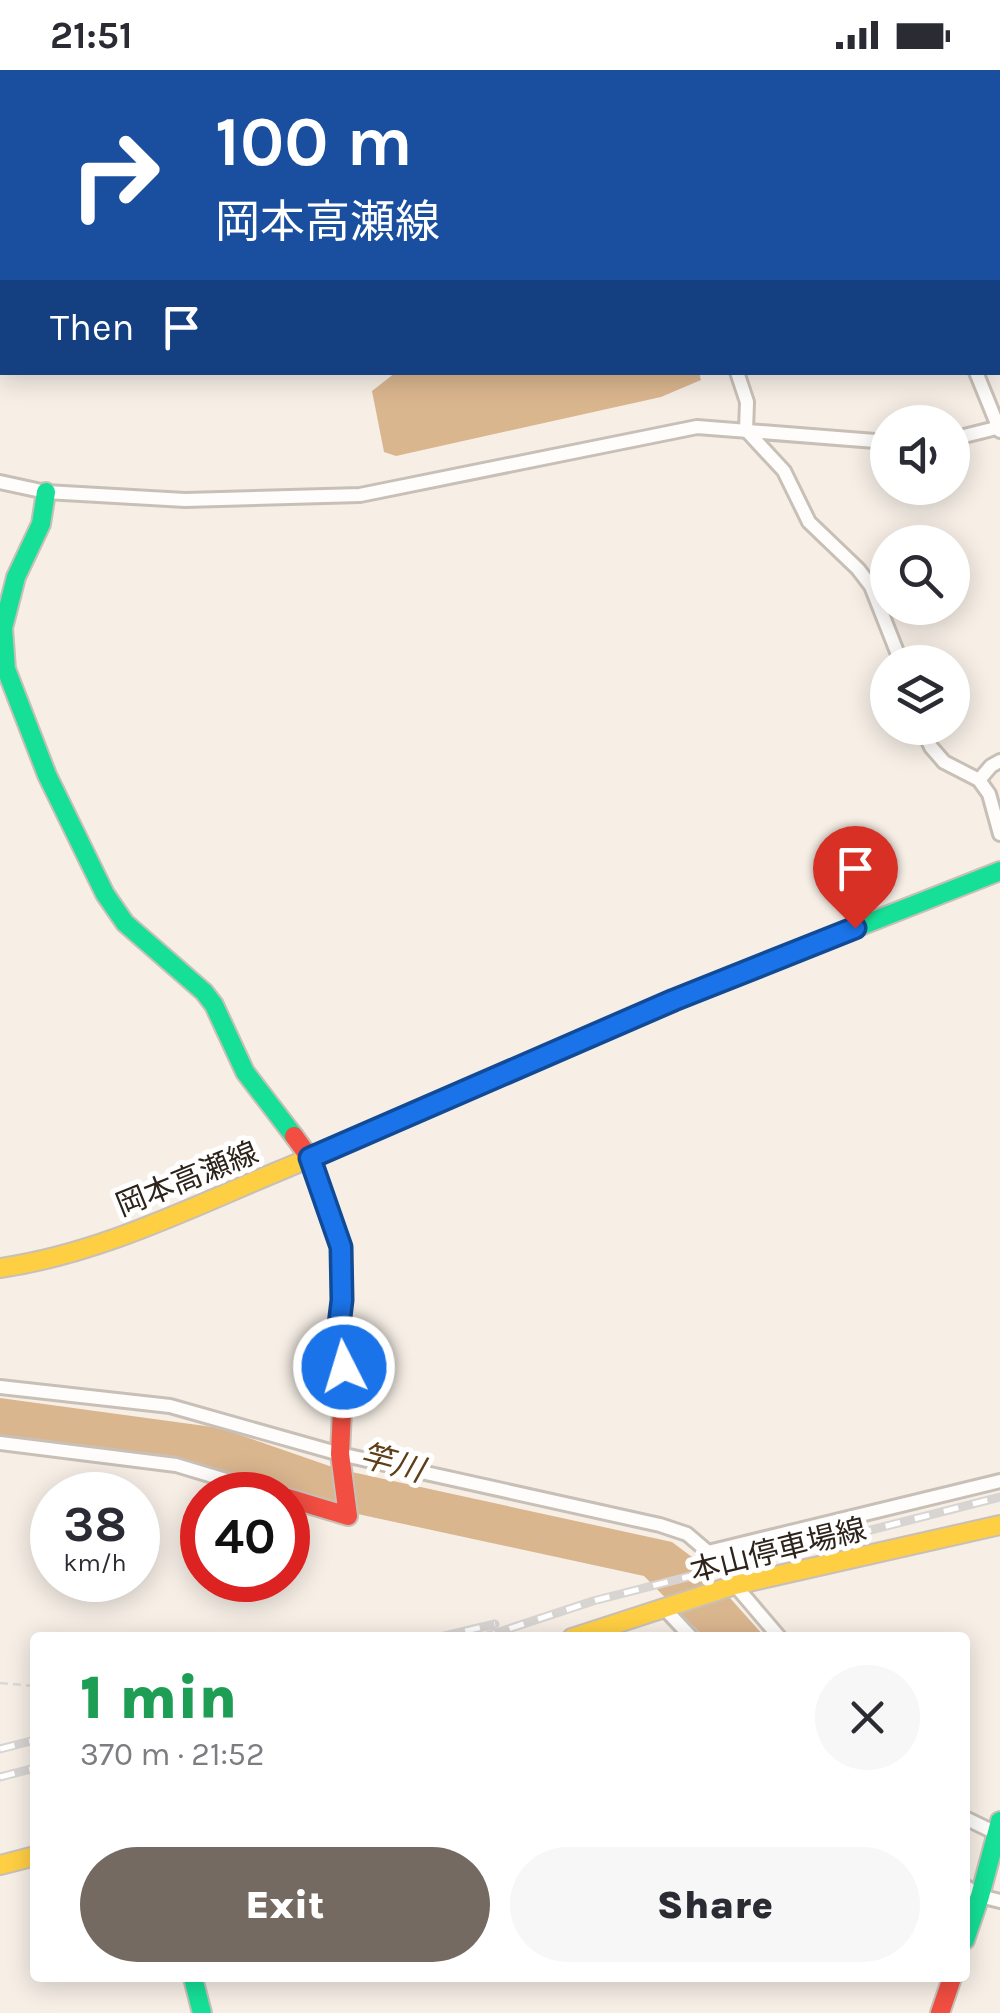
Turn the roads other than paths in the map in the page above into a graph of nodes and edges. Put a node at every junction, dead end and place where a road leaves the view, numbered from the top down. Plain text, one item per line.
1 (738, 375) edge
2 (977, 375) edge
3 (1000, 428) edge
4 (746, 430) junction
5 (970, 435) edge
6 (870, 440) edge
7 (0, 482) edge
8 (46, 492) junction
9 (894, 645) edge
10 (930, 745) edge
11 (1000, 761) edge
12 (979, 780) junction
13 (1000, 834) edge
14 (1000, 871) edge
15 (310, 1158) junction
16 (0, 1268) edge
17 (0, 1387) edge
18 (0, 1444) edge
19 (341, 1459) junction
20 (199, 1472) edge
21 (1000, 1480) edge
22 (310, 1505) edge
23 (1000, 1526) edge
24 (735, 1585) junction
25 (664, 1608) junction
26 (590, 1632) edge
27 (686, 1632) edge
28 (775, 1632) edge
29 (970, 1820) edge
30 (998, 1833) edge
31 (30, 1857) edge
32 (0, 1865) edge
33 (976, 1890) edge
34 (1000, 1901) edge
35 (970, 1917) edge
36 (193, 1982) edge
37 (951, 1982) edge
38 (202, 2013) edge
39 (940, 2013) edge

1 - 4 street
2 - 3 street
3 - 5 street
4 - 6 street
4 - 8 street
4 - 9 street
7 - 8 street
8 - 15 main road
10 - 12 street
11 - 12 street
12 - 13 street
14 - 15 main road, 岡本高瀬線
15 - 16 main road, 岡本高瀬線
15 - 19 main road
17 - 19 street
18 - 20 street
19 - 21 street
19 - 22 main road
23 - 24 main road, 本山停車場線
24 - 25 main road, 本山停車場線
24 - 28 street
25 - 26 main road, 本山停車場線
25 - 27 street
29 - 30 street
30 - 33 main road
31 - 32 main road
33 - 34 street
33 - 35 main road
36 - 38 main road
37 - 39 main road

